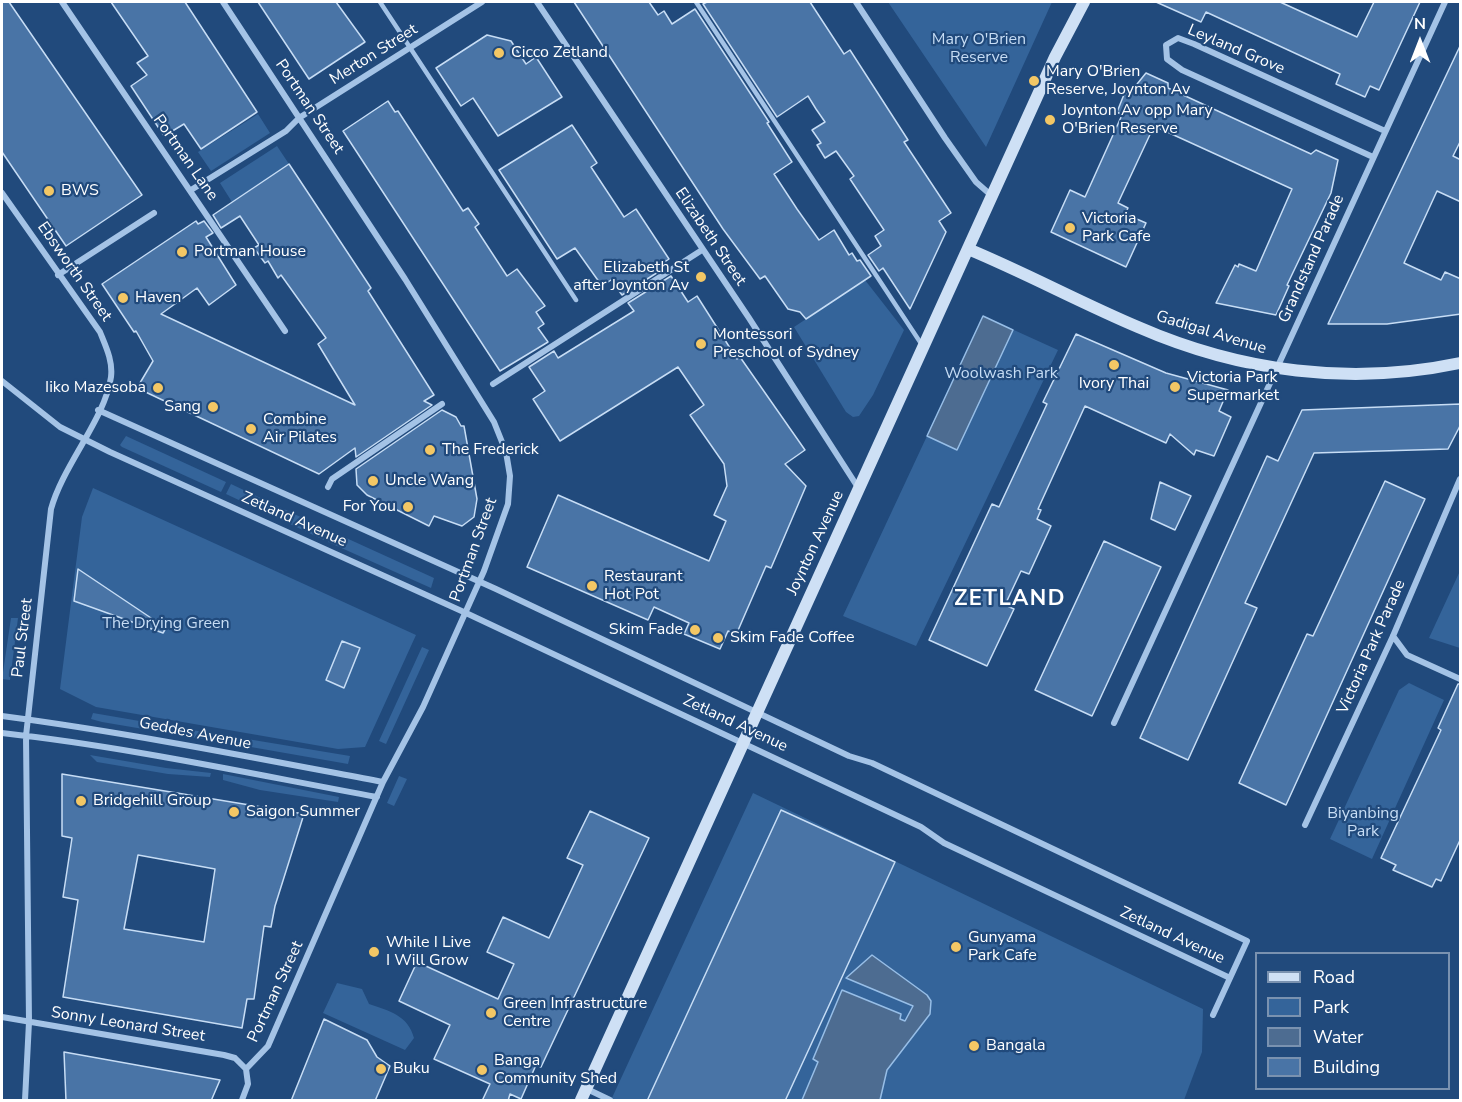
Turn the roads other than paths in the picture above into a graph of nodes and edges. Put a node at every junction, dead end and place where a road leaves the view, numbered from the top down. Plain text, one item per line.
1 (62, 2) edge
2 (223, 2) edge
3 (380, 2) edge
4 (482, 2) edge
5 (537, 2) edge
6 (696, 2) edge
7 (856, 2) edge
8 (1084, 2) edge
9 (1445, 2) edge
10 (411, 48) junction
11 (299, 118) junction
12 (1385, 131) junction
13 (1373, 157) junction
14 (191, 190) junction
15 (2, 193) edge
16 (992, 196) junction
17 (154, 213) dead end
18 (968, 249) junction
19 (702, 250) junction
20 (58, 274) junction
21 (576, 300) dead end
22 (285, 331) dead end
23 (923, 345) junction
24 (1461, 363) edge
25 (1278, 370) junction
26 (2, 381) edge
27 (493, 384) dead end
28 (442, 404) dead end
29 (98, 410) junction
30 (84, 439) junction
31 (1461, 479) edge
32 (328, 487) dead end
33 (859, 489) junction
34 (478, 581) junction
35 (466, 613) junction
36 (1393, 636) junction
37 (1461, 679) edge
38 (756, 711) junction
39 (2, 716) edge
40 (27, 720) junction
41 (1114, 723) dead end
42 (2, 733) edge
43 (26, 736) junction
44 (742, 742) junction
45 (383, 782) junction
46 (377, 797) junction
47 (1305, 825) dead end
48 (1230, 978) junction
49 (1213, 1015) dead end
50 (2, 1017) edge
51 (29, 1022) junction
52 (246, 1069) junction
53 (584, 1095) edge
54 (25, 1101) edge
55 (242, 1101) edge
56 (610, 1101) edge

1 - 14 street, Portman Lane
2 - 11 street, Portman Street
3 - 10 lane
4 - 10 street, Merton Street
5 - 19 street, Elizabeth Street
6 - 23 lane
7 - 16 street
8 - 16 street, Joynton Avenue
9 - 12 street, Grandstand Parade
10 - 11 street, Merton Street
10 - 21 lane
11 - 14 street, Merton Street
11 - 34 street, Portman Street
12 - 13 street, Grandstand Parade
12 - 13 street, Leyland Grove
13 - 25 street, Grandstand Parade
14 - 22 street, Portman Lane
15 - 20 street, Ebsworth Street
16 - 18 street, Joynton Avenue
17 - 20 street
18 - 23 street, Joynton Avenue
18 - 25 street, Gadigal Avenue
19 - 27 street
19 - 33 street, Elizabeth Street
20 - 29 street, Ebsworth Street
23 - 33 street, Joynton Avenue
24 - 25 street, Gadigal Avenue
25 - 41 street, Grandstand Parade
26 - 30 street, Zetland Avenue
28 - 32 street
29 - 30 street, Ebsworth Street
29 - 34 street, Zetland Avenue
30 - 35 street, Zetland Avenue
30 - 40 street, Paul Street
31 - 36 street, Victoria Park Parade
33 - 38 street, Joynton Avenue
34 - 35 street, Portman Street
34 - 38 street, Zetland Avenue
35 - 44 street, Zetland Avenue
35 - 45 street, Portman Street
36 - 37 street
36 - 47 street, Victoria Park Parade
38 - 44 street, Joynton Avenue
38 - 48 street, Zetland Avenue
39 - 40 street, Geddes Avenue
40 - 43 street, Paul Street
40 - 45 street, Geddes Avenue
42 - 43 street, Geddes Avenue
43 - 46 street, Geddes Avenue
43 - 51 street, Paul Street
44 - 48 street, Zetland Avenue
44 - 53 street, Joynton Avenue
45 - 46 street, Portman Street
46 - 52 street, Portman Street
48 - 49 street
50 - 51 street, Sonny Leonard Street
51 - 52 street, Sonny Leonard Street
51 - 54 street, Paul Street
52 - 55 street
53 - 56 street

